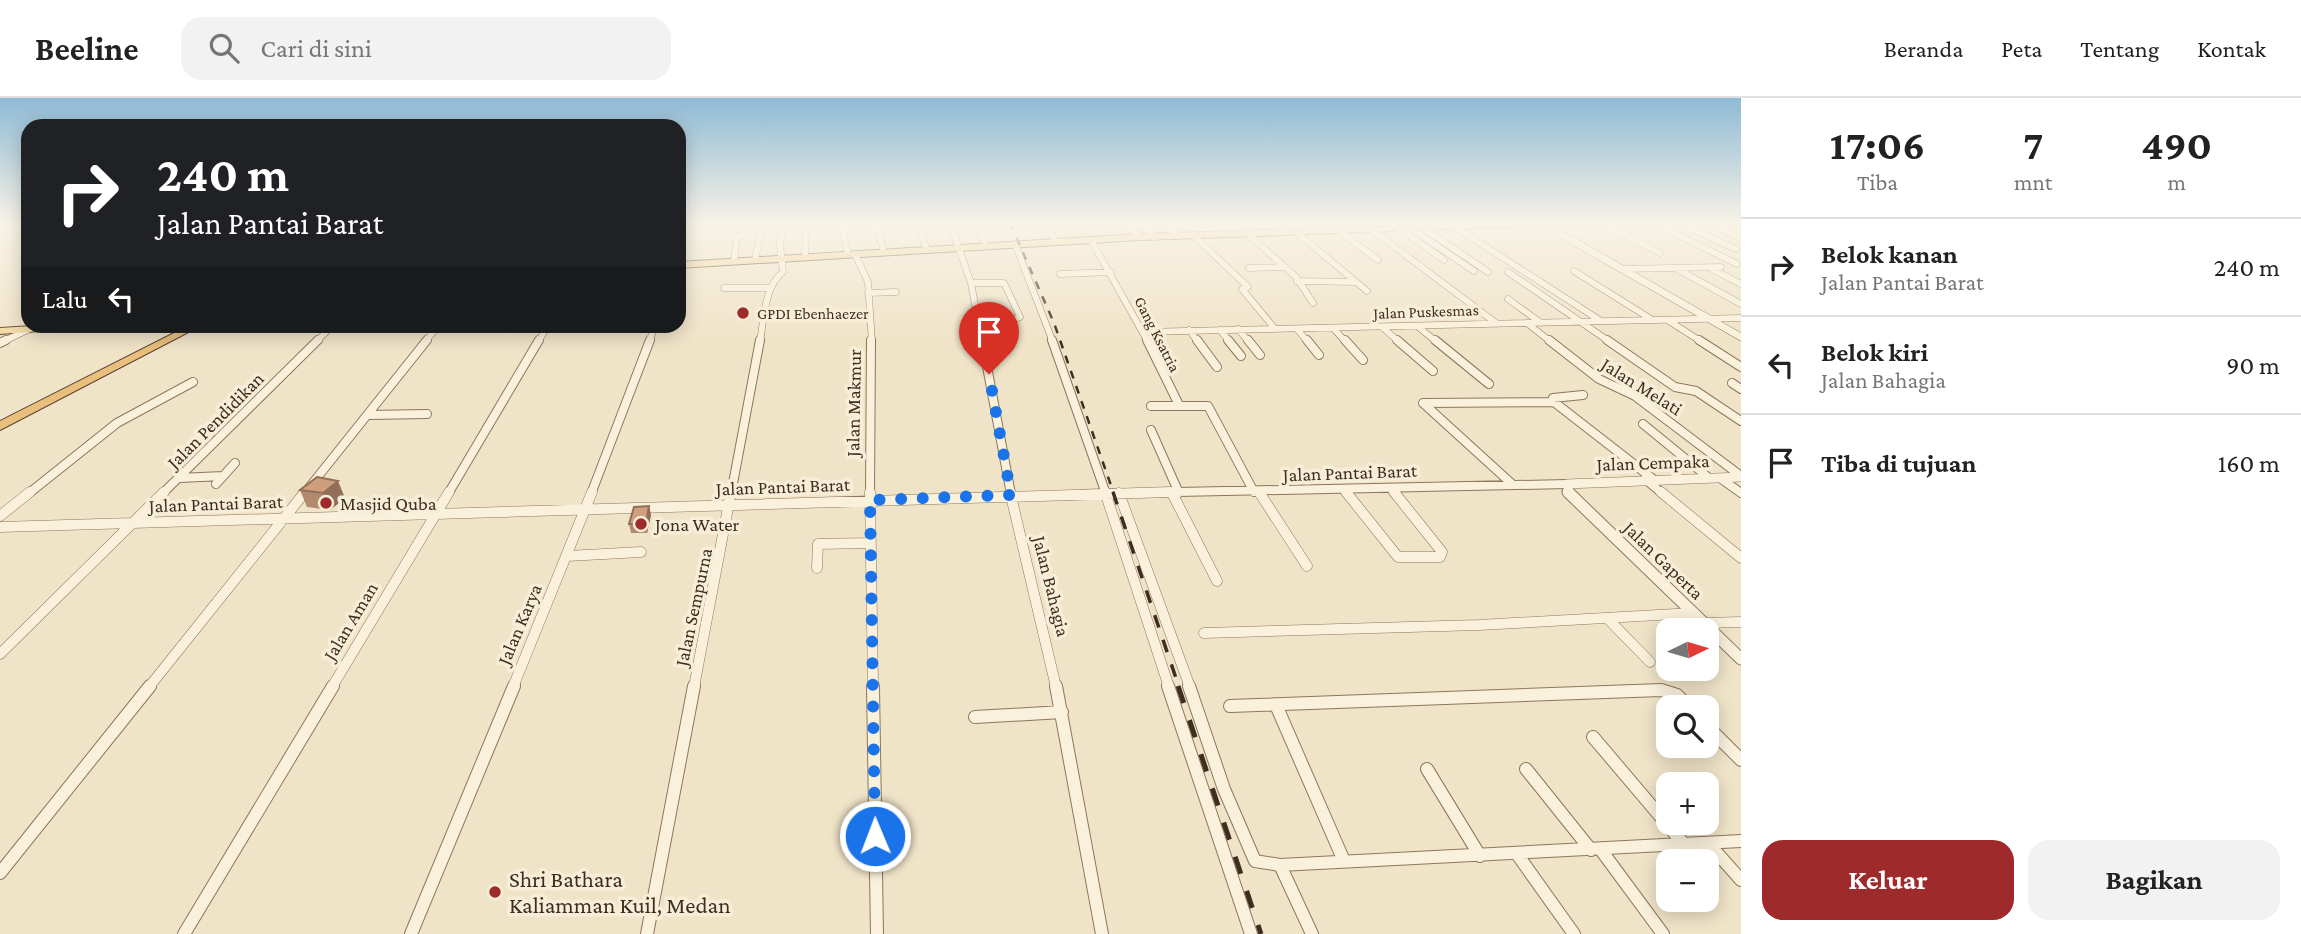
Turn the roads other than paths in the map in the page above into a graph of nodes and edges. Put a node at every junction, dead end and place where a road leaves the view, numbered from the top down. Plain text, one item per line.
1 (720, 262) edge
2 (781, 262) edge
3 (857, 262) edge
4 (963, 262) edge
5 (1022, 262) edge
6 (1105, 262) edge
7 (1220, 262) edge
8 (1280, 262) edge
9 (1332, 262) edge
10 (1413, 262) edge
11 (1463, 262) edge
12 (1472, 262) edge
13 (1514, 262) edge
14 (1610, 262) edge
15 (1733, 262) edge
16 (686, 264) edge
17 (1737, 264) dead end
18 (1285, 267) junction
19 (1709, 267) junction
20 (1721, 267) dead end
21 (1249, 268) dead end
22 (1675, 268) junction
23 (1622, 269) junction
24 (1475, 271) dead end
25 (1574, 271) dead end
26 (1111, 272) junction
27 (1488, 272) dead end
28 (1508, 272) dead end
29 (1060, 274) dead end
30 (1297, 281) junction
31 (1356, 282) junction
32 (971, 283) junction
33 (1741, 284) edge
34 (724, 288) dead end
35 (770, 288) junction
36 (1367, 291) dead end
37 (896, 292) dead end
38 (868, 293) junction
39 (1508, 299) dead end
40 (1619, 300) junction
41 (1636, 300) dead end
42 (1313, 303) dead end
43 (1741, 304) edge
44 (1741, 318) edge
45 (1710, 319) junction
46 (1652, 320) junction
47 (1668, 320) junction
48 (978, 321) junction
49 (1581, 322) junction
50 (1603, 322) junction
51 (1497, 323) junction
52 (1527, 323) junction
53 (1541, 323) junction
54 (1417, 326) junction
55 (21, 327) edge
56 (1381, 327) junction
57 (0, 328) edge
58 (1297, 328) junction
59 (1333, 328) junction
60 (1275, 329) junction
61 (1189, 330) junction
62 (1220, 330) junction
63 (1238, 330) junction
64 (21, 332) edge
65 (1143, 332) junction
66 (170, 333) edge
67 (181, 333) edge
68 (325, 333) edge
69 (432, 333) edge
70 (544, 333) edge
71 (652, 333) edge
72 (1741, 337) edge
73 (0, 343) edge
74 (1259, 355) dead end
75 (1319, 355) dead end
76 (1241, 356) dead end
77 (1363, 360) dead end
78 (1217, 366) dead end
79 (1741, 367) edge
80 (1727, 369) dead end
81 (1433, 371) dead end
82 (193, 382) dead end
83 (1741, 382) edge
84 (1489, 384) dead end
85 (1741, 389) edge
86 (1583, 395) dead end
87 (1554, 402) junction
88 (1179, 405) junction
89 (1151, 406) dead end
90 (427, 414) dead end
91 (368, 415) junction
92 (0, 419) edge
93 (1741, 421) edge
94 (1643, 424) dead end
95 (0, 426) edge
96 (1151, 430) dead end
97 (235, 463) dead end
98 (223, 476) junction
99 (1741, 476) edge
100 (179, 478) junction
101 (1715, 478) junction
102 (1649, 479) junction
103 (216, 484) dead end
104 (1512, 484) junction
105 (1567, 484) junction
106 (1391, 488) junction
107 (1345, 490) junction
108 (1256, 492) junction
109 (1176, 493) junction
110 (1741, 493) edge
111 (1105, 494) junction
112 (1119, 494) junction
113 (1011, 495) junction
114 (870, 500) junction
115 (731, 506) junction
116 (586, 510) junction
117 (435, 514) junction
118 (0, 516) edge
119 (285, 518) junction
120 (133, 523) junction
121 (0, 527) edge
122 (870, 543) junction
123 (641, 552) dead end
124 (567, 556) junction
125 (1741, 558) edge
126 (1307, 566) dead end
127 (817, 568) dead end
128 (1217, 581) dead end
129 (1694, 613) junction
130 (1607, 618) junction
131 (1699, 618) edge
132 (1741, 622) edge
133 (1719, 623) edge
134 (1204, 633) dead end
135 (1719, 638) edge
136 (0, 654) edge
137 (1741, 659) edge
138 (1650, 662) dead end
139 (1677, 695) edge
140 (1276, 705) junction
141 (1230, 706) dead end
142 (1062, 712) junction
143 (975, 717) dead end
144 (1593, 737) dead end
145 (1719, 738) edge
146 (1741, 761) edge
147 (1427, 769) dead end
148 (1526, 769) dead end
149 (1741, 841) edge
150 (1683, 843) junction
151 (1708, 843) junction
152 (1596, 850) junction
153 (1517, 854) junction
154 (1480, 856) junction
155 (1344, 860) junction
156 (1280, 865) junction
157 (0, 873) edge
158 (1741, 880) edge
159 (184, 934) edge
160 (411, 934) edge
161 (648, 934) edge
162 (877, 934) edge
163 (1102, 934) edge
164 (1251, 934) edge
165 (1312, 934) edge
166 (1574, 934) edge
167 (1663, 934) edge

1 - 16 main road
2 - 35 street, Jalan Sempurna
3 - 38 street, Jalan Makmur
4 - 32 street, Jalan Bahagia
5 - 111 street
6 - 26 street, Gang Ksatria
7 - 60 street
8 - 18 street
9 - 31 street
10 - 51 street
11 - 24 street
12 - 27 street
13 - 50 street
14 - 23 street
15 - 17 street
18 - 21 street
18 - 30 street
19 - 20 street
19 - 22 street
19 - 33 street
22 - 23 street
22 - 43 street
23 - 45 street
25 - 40 street
26 - 29 street
26 - 65 street, Gang Ksatria
28 - 49 street
30 - 31 street
30 - 42 street
31 - 36 street
32 - 48 street, Jalan Bahagia
32 - 48 street
34 - 35 street
35 - 115 street, Jalan Sempurna
37 - 38 street
38 - 114 street, Jalan Makmur
39 - 53 street
40 - 41 street
40 - 46 street
44 - 45 street, Jalan Puskesmas
45 - 47 street, Jalan Puskesmas
45 - 72 street
46 - 47 street, Jalan Puskesmas
46 - 50 street, Jalan Puskesmas
47 - 79 street
48 - 113 street, Jalan Bahagia
49 - 50 street, Jalan Puskesmas
49 - 53 street, Jalan Puskesmas
49 - 93 street
51 - 52 street, Jalan Puskesmas
51 - 54 street, Jalan Puskesmas
52 - 53 street, Jalan Puskesmas
52 - 99 street, Jalan Melati
54 - 56 street, Jalan Puskesmas
54 - 84 street
55 - 57 main road
56 - 59 street, Jalan Puskesmas
56 - 81 street
58 - 59 street, Jalan Puskesmas
58 - 60 street, Jalan Puskesmas
58 - 75 street
59 - 77 street
60 - 63 street, Jalan Puskesmas
61 - 62 street, Jalan Puskesmas
61 - 65 street, Jalan Puskesmas
61 - 78 street
62 - 63 street, Jalan Puskesmas
62 - 76 street
63 - 74 street
64 - 73 street
65 - 88 street, Gang Ksatria
66 - 92 highway
67 - 95 highway
68 - 100 street, Jalan Pendidikan
69 - 91 street
70 - 117 street, Jalan Aman
71 - 116 street, Jalan Karya
79 - 80 street
82 - 118 street
83 - 85 street
86 - 87 street
87 - 102 street
87 - 104 street
88 - 89 street
88 - 108 street
90 - 91 street
91 - 119 street
94 - 101 street
96 - 109 street
97 - 98 street
98 - 100 street
98 - 103 street
99 - 101 street, Jalan Cempaka
100 - 120 street, Jalan Pendidikan
101 - 102 street, Jalan Cempaka
101 - 110 street
102 - 105 street, Jalan Cempaka
102 - 125 street
104 - 105 street, Jalan Pantai Barat
104 - 106 street, Jalan Pantai Barat
105 - 129 street, Jalan Gaperta
106 - 107 street, Jalan Pantai Barat
106 - 107 street
107 - 108 street, Jalan Pantai Barat
108 - 109 street, Jalan Pantai Barat
108 - 126 street
109 - 112 street, Jalan Pantai Barat
109 - 128 street
111 - 112 street, Jalan Pantai Barat
111 - 113 street, Jalan Pantai Barat
111 - 164 street
112 - 156 street
113 - 114 street, Jalan Pantai Barat
113 - 142 street, Jalan Bahagia
114 - 115 street, Jalan Pantai Barat
114 - 122 street, Jalan Makmur
115 - 116 street, Jalan Pantai Barat
115 - 161 street, Jalan Sempurna
116 - 117 street, Jalan Pantai Barat
116 - 124 street, Jalan Karya
117 - 119 street, Jalan Pantai Barat
117 - 159 street, Jalan Aman
119 - 120 street, Jalan Pantai Barat
119 - 157 street
120 - 121 street, Jalan Pantai Barat
120 - 136 street, Jalan Pendidikan
122 - 127 street
122 - 162 street, Jalan Makmur
123 - 124 street
124 - 160 street, Jalan Karya
129 - 130 street
129 - 131 street, Jalan Gaperta
130 - 134 street
130 - 138 street
132 - 133 street
135 - 137 street, Jalan Gaperta
139 - 140 street
140 - 141 street
140 - 155 street
142 - 143 street
142 - 163 street, Jalan Bahagia
144 - 150 street
145 - 146 street
147 - 154 street
148 - 152 street
149 - 151 street
150 - 151 street
150 - 152 street
151 - 158 street
152 - 153 street
152 - 167 street
153 - 154 street
153 - 166 street
154 - 155 street
155 - 156 street
156 - 165 street

